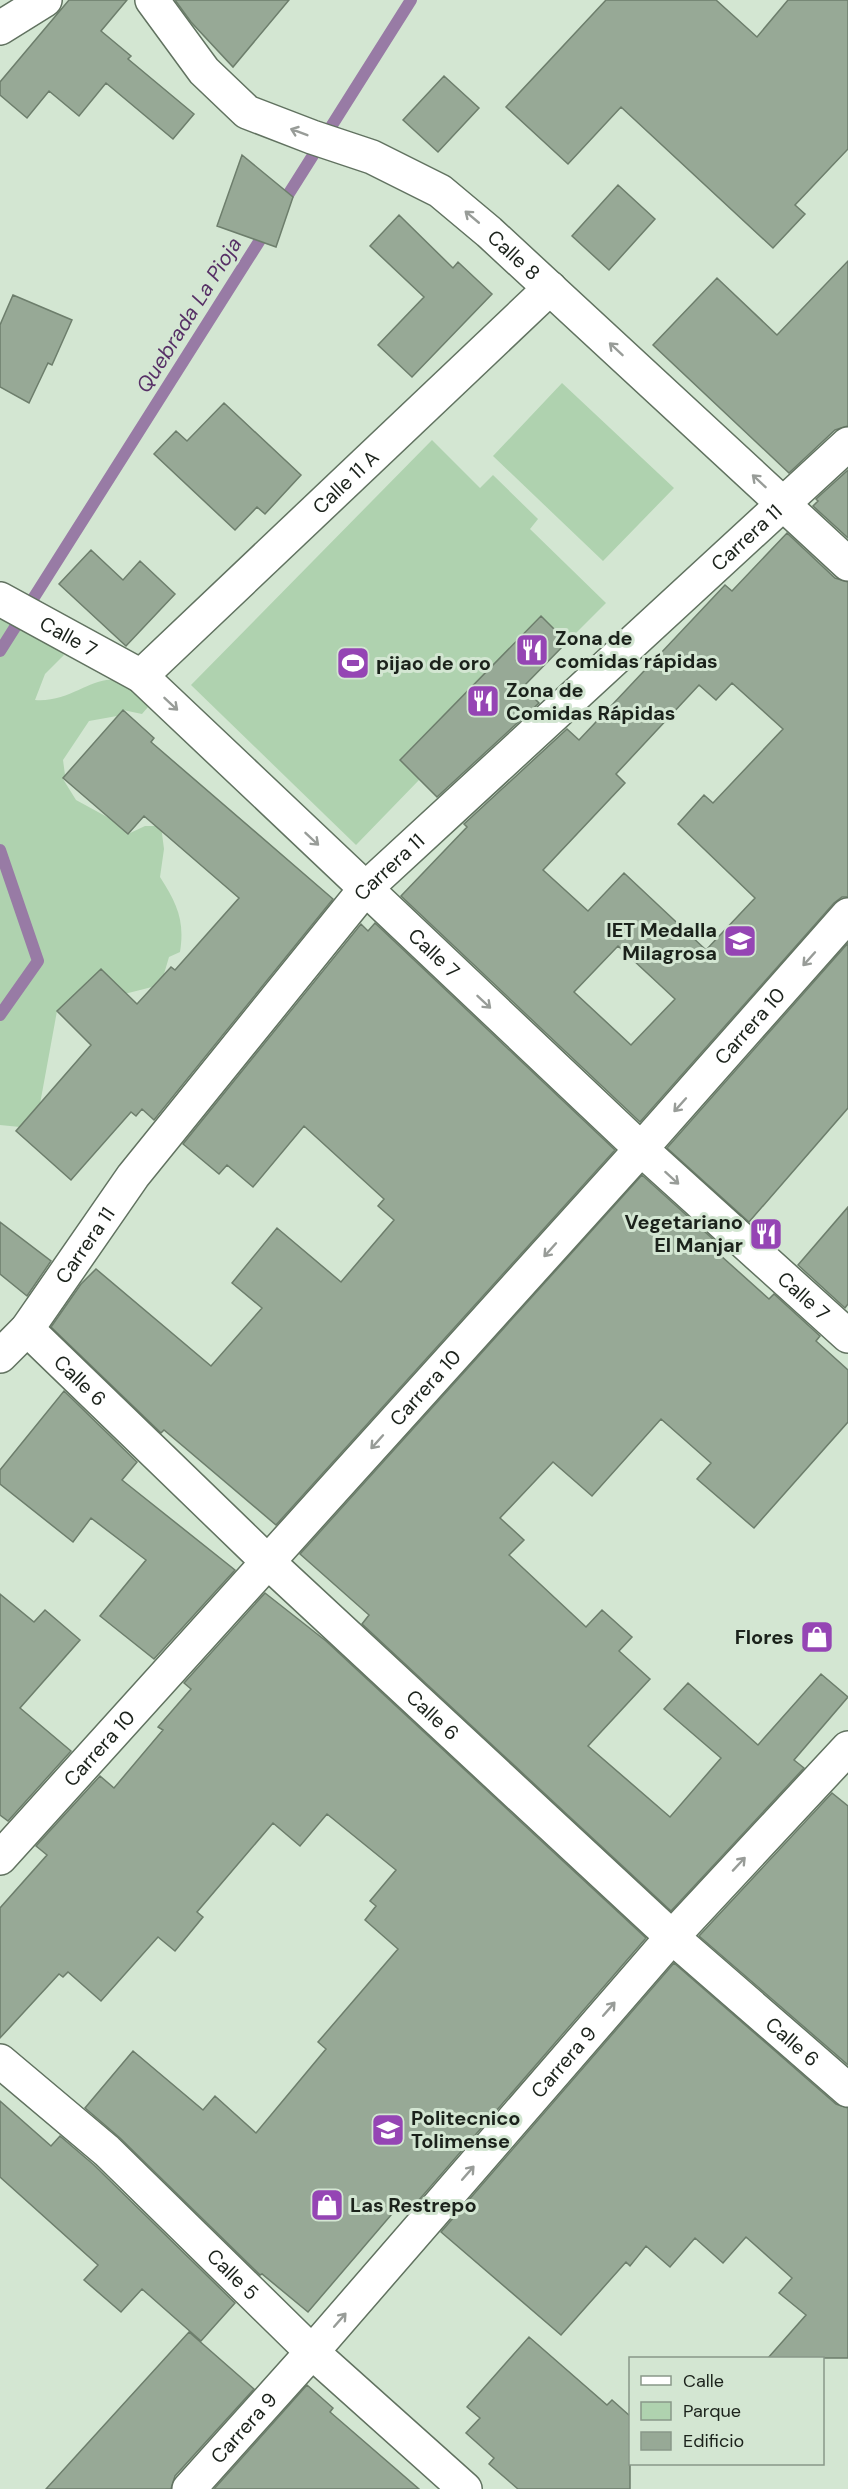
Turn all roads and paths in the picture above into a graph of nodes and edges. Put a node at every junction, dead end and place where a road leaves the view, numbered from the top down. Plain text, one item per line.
1 (45, 0) edge
2 (152, 0) edge
3 (0, 28) edge
4 (550, 288) junction
5 (848, 444) edge
6 (784, 504) junction
7 (848, 564) edge
8 (0, 599) edge
9 (141, 676) junction
10 (365, 889) junction
11 (848, 915) edge
12 (641, 1149) junction
13 (27, 1329) junction
14 (848, 1336) edge
15 (0, 1356) edge
16 (268, 1562) junction
17 (848, 1748) edge
18 (0, 1858) edge
19 (672, 1936) junction
20 (0, 2061) edge
21 (848, 2090) edge
22 (312, 2352) junction
23 (189, 2489) edge
24 (465, 2489) edge

1 - 3 street
4 -> 2 street, Calle 8
6 -> 4 street, Calle 8
4 - 9 street, Calle 11 A
5 - 6 street, Carrera 11
6 - 7 street, Calle 8
6 - 10 street, Carrera 11
8 - 9 street, Calle 7
9 -> 10 street, Calle 7
10 -> 12 street, Calle 7
10 - 13 street, Carrera 11
11 -> 12 street, Carrera 10
12 -> 14 street, Calle 7
12 -> 16 street, Carrera 10
13 - 15 street, Carrera 11
13 - 16 street, Calle 6
16 - 18 street, Carrera 10
16 - 19 street, Calle 6
19 -> 17 street, Carrera 9
19 - 21 street, Calle 6
22 -> 19 street, Carrera 9
20 - 22 street, Calle 5
22 - 23 street, Carrera 9
22 - 24 street, Calle 5

